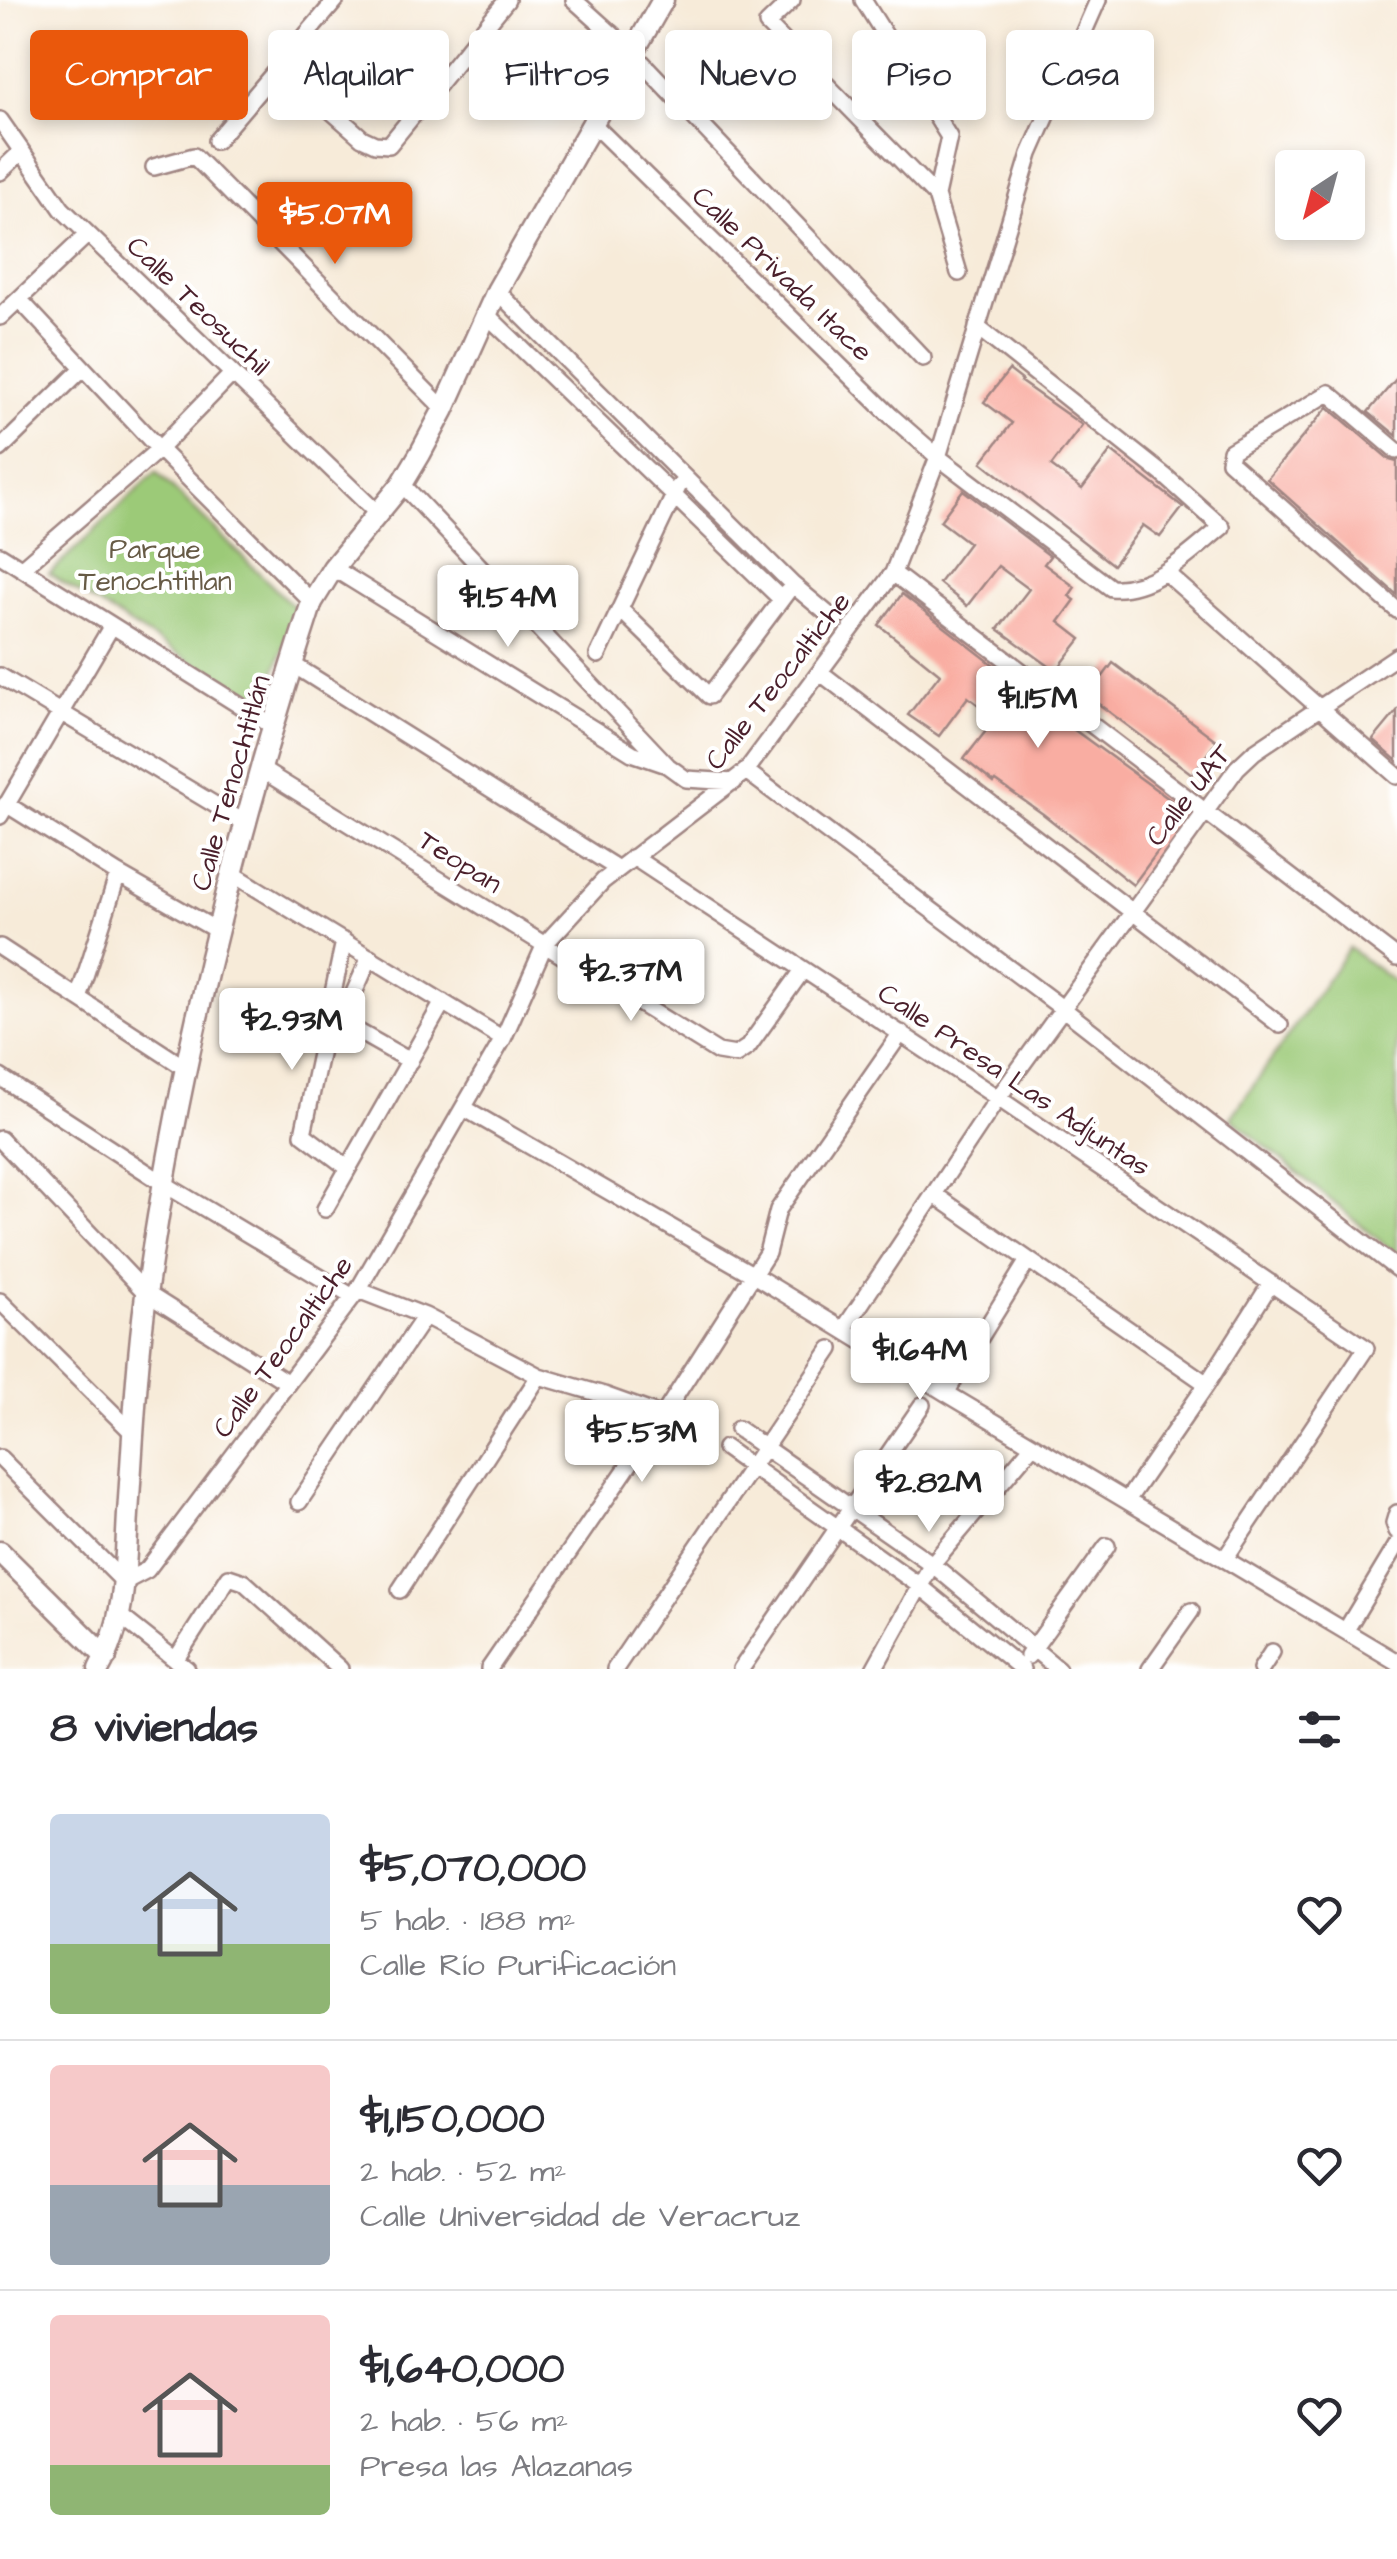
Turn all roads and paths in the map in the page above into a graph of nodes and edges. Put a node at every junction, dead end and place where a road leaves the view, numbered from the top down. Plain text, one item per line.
1 (336, 0) edge
2 (507, 0) edge
3 (574, 0) edge
4 (663, 0) edge
5 (792, 0) edge
6 (863, 0) edge
7 (1098, 0) edge
8 (311, 30) edge
9 (607, 30) edge
10 (645, 32) edge
11 (645, 66) edge
12 (449, 71) edge
13 (268, 80) edge
14 (0, 120) edge
15 (342, 120) edge
16 (409, 120) edge
17 (595, 120) edge
18 (593, 124) junction
19 (216, 142) dead end
20 (21, 152) junction
21 (154, 166) dead end
22 (0, 172) edge
23 (936, 196) junction
24 (88, 234) junction
25 (960, 273) dead end
26 (498, 291) junction
27 (19, 299) junction
28 (486, 314) junction
29 (0, 317) edge
30 (977, 328) junction
31 (540, 332) junction
32 (523, 350) junction
33 (923, 358) dead end
34 (82, 369) junction
35 (232, 374) junction
36 (444, 410) junction
37 (0, 449) edge
38 (159, 450) junction
39 (1397, 451) edge
40 (938, 458) junction
41 (682, 476) junction
42 (402, 484) junction
43 (674, 496) junction
44 (378, 514) junction
45 (0, 555) edge
46 (22, 568) junction
47 (333, 568) junction
48 (1165, 572) junction
49 (893, 574) junction
50 (793, 585) junction
51 (781, 600) junction
52 (312, 602) junction
53 (620, 609) junction
54 (1397, 610) edge
55 (834, 620) dead end
56 (111, 627) junction
57 (598, 655) dead end
58 (1397, 656) edge
59 (292, 664) junction
60 (821, 673) junction
61 (0, 676) edge
62 (1320, 708) junction
63 (59, 714) junction
64 (274, 727) junction
65 (668, 766) junction
66 (262, 770) junction
67 (1397, 776) edge
68 (740, 777) junction
69 (3, 810) edge
70 (1204, 810) junction
71 (247, 824) junction
72 (634, 857) junction
73 (618, 870) junction
74 (118, 874) junction
75 (234, 874) junction
76 (1132, 910) junction
77 (218, 931) junction
78 (344, 941) junction
79 (545, 944) junction
80 (0, 947) edge
81 (370, 957) junction
82 (1397, 958) edge
83 (804, 970) junction
84 (78, 998) junction
85 (443, 1002) junction
86 (1062, 1008) junction
87 (334, 1018) junction
88 (1280, 1026) dead end
89 (901, 1033) junction
90 (503, 1038) junction
91 (410, 1061) junction
92 (187, 1069) junction
93 (0, 1077) edge
94 (998, 1098) junction
95 (464, 1108) junction
96 (0, 1139) edge
97 (348, 1168) junction
98 (166, 1184) junction
99 (935, 1195) junction
100 (326, 1208) dead end
101 (1027, 1262) junction
102 (1397, 1269) edge
103 (752, 1274) junction
104 (1271, 1283) junction
105 (146, 1293) junction
106 (356, 1294) junction
107 (0, 1302) edge
108 (425, 1316) junction
109 (844, 1329) junction
110 (831, 1349) dead end
111 (539, 1376) junction
112 (288, 1384) junction
113 (1207, 1384) junction
114 (946, 1394) junction
115 (922, 1405) dead end
116 (662, 1416) junction
117 (702, 1430) dead end
118 (738, 1430) dead end
119 (134, 1434) junction
120 (1033, 1445) junction
121 (765, 1447) junction
122 (726, 1448) dead end
123 (0, 1458) edge
124 (752, 1468) junction
125 (1128, 1499) junction
126 (299, 1502) dead end
127 (851, 1508) junction
128 (1397, 1513) edge
129 (838, 1528) junction
130 (1397, 1531) edge
131 (1397, 1545) edge
132 (1107, 1546) dead end
133 (0, 1552) edge
134 (1226, 1557) junction
135 (932, 1564) junction
136 (124, 1582) junction
137 (920, 1586) junction
138 (400, 1590) dead end
139 (1191, 1611) dead end
140 (119, 1615) junction
141 (1346, 1630) junction
142 (1033, 1649) junction
143 (1272, 1652) dead end
144 (1397, 1662) edge
145 (103, 1663) edge
146 (182, 1664) edge
147 (1021, 1668) edge
148 (340, 1669) edge
149 (490, 1669) edge
150 (615, 1669) edge
151 (742, 1669) edge
152 (874, 1669) edge
153 (1058, 1669) edge
154 (1150, 1669) edge
155 (1261, 1669) edge

1 - 8 street
2 - 12 street
3 - 9 street
4 - 10 street, Calle Tenochtitlán
5 - 23 street
6 - 23 street
7 - 30 street, Calle Teocaltiche
11 - 33 street
13 - 19 street
14 - 20 street, Calle Teosuchil
15 - 16 street
17 - 18 street, Calle Tenochtitlán
18 - 26 street, Calle Tenochtitlán
18 - 40 street, Calle Privada Itace
20 - 22 street
20 - 24 street, Calle Teosuchil
21 - 36 street
23 - 25 street
24 - 27 street
24 - 35 street, Calle Teosuchil
26 - 28 street, Calle Tenochtitlán
26 - 31 street
27 - 29 street
27 - 34 street
28 - 32 street
28 - 36 street, Calle Tenochtitlán
30 - 40 street, Calle Teocaltiche
30 - 48 street
31 - 32 street
31 - 41 street
32 - 43 street
34 - 37 street
34 - 38 street
35 - 38 street
35 - 44 street, Calle Teosuchil
36 - 42 street, Calle Tenochtitlán
38 - 46 street
38 - 52 street
39 - 54 street
40 - 48 street, Calle Privada Itace
40 - 49 street, Calle Teocaltiche
41 - 43 street
41 - 50 street
42 - 44 street, Calle Tenochtitlán
42 - 65 street
43 - 51 street
43 - 53 street
44 - 47 street, Calle Tenochtitlán
45 - 46 street
46 - 56 street
47 - 52 street, Calle Tenochtitlán
47 - 65 street
48 - 62 street
49 - 60 street, Calle Teocaltiche
49 - 70 street
50 - 51 street
50 - 55 street
51 - 53 street
52 - 59 street, Calle Tenochtitlán
53 - 57 street
56 - 63 street
56 - 64 street
58 - 62 street, Calle UAT
59 - 64 street, Calle Tenochtitlán
59 - 73 street
60 - 68 street, Calle Teocaltiche
60 - 76 street
61 - 63 street
62 - 67 street
62 - 70 street, Calle UAT
63 - 69 street
63 - 71 street
64 - 66 street, Calle Tenochtitlán
65 - 68 street
66 - 71 street, Calle Tenochtitlán
66 - 79 street, Teopan
68 - 72 street, Calle Teocaltiche
68 - 86 street
69 - 74 street
70 - 76 street, Calle UAT
70 - 82 street
71 - 75 street, Calle Tenochtitlán
72 - 73 street, Calle Teocaltiche
72 - 83 street, Calle Presa Las Adjuntas
73 - 79 street, Calle Teocaltiche
74 - 77 street
74 - 84 street
75 - 77 street, Calle Tenochtitlán
75 - 78 street
76 - 86 street, Calle UAT
76 - 88 street
77 - 92 street, Calle Tenochtitlán
78 - 81 street
78 - 87 street
79 - 83 street, Teopan
79 - 90 street, Calle Teocaltiche
80 - 84 street
81 - 85 street
81 - 87 street
83 - 89 street, Calle Presa Las Adjuntas
84 - 92 street
85 - 90 street
85 - 91 street
86 - 94 street, Calle UAT
86 - 102 street
87 - 91 street
87 - 97 street
89 - 94 street, Calle Presa Las Adjuntas
89 - 103 street
90 - 95 street, Calle Teocaltiche
91 - 97 street
92 - 98 street, Calle Tenochtitlán
93 - 98 street
94 - 99 street, Calle UAT
94 - 104 street, Calle Presa Las Adjuntas
95 - 103 street
95 - 106 street, Calle Teocaltiche
96 - 105 street
97 - 100 street
98 - 105 street, Calle Tenochtitlán
98 - 106 street
99 - 101 street
99 - 109 street, Calle UAT
101 - 113 street
101 - 114 street
103 - 109 street
103 - 116 street
104 - 113 street
104 - 134 street, Calle Presa Las Adjuntas
105 - 112 street
105 - 119 street, Calle Tenochtitlán
106 - 108 street
106 - 112 street, Calle Teocaltiche
107 - 119 street
108 - 111 street
108 - 126 street
109 - 114 street
110 - 121 street
111 - 116 street
111 - 138 street
112 - 136 street, Calle Teocaltiche
113 - 125 street
114 - 120 street
115 - 127 street
116 - 117 street
116 - 149 street
118 - 121 street
119 - 136 street, Calle Tenochtitlán
120 - 125 street
120 - 135 street
121 - 124 street
121 - 127 street
122 - 124 street
123 - 136 street
124 - 129 street
124 - 150 street
125 - 134 street
127 - 129 street
127 - 135 street
128 - 130 street
129 - 137 street
129 - 151 street
131 - 141 street
132 - 142 street
133 - 145 street
134 - 141 street
135 - 137 street
135 - 142 street
136 - 140 street, Calle Tenochtitlán
137 - 147 street
137 - 152 street
139 - 154 street
140 - 145 street, Calle Tenochtitlán
140 - 146 street
141 - 144 street
142 - 147 street
142 - 153 street
143 - 155 street
146 - 148 street

